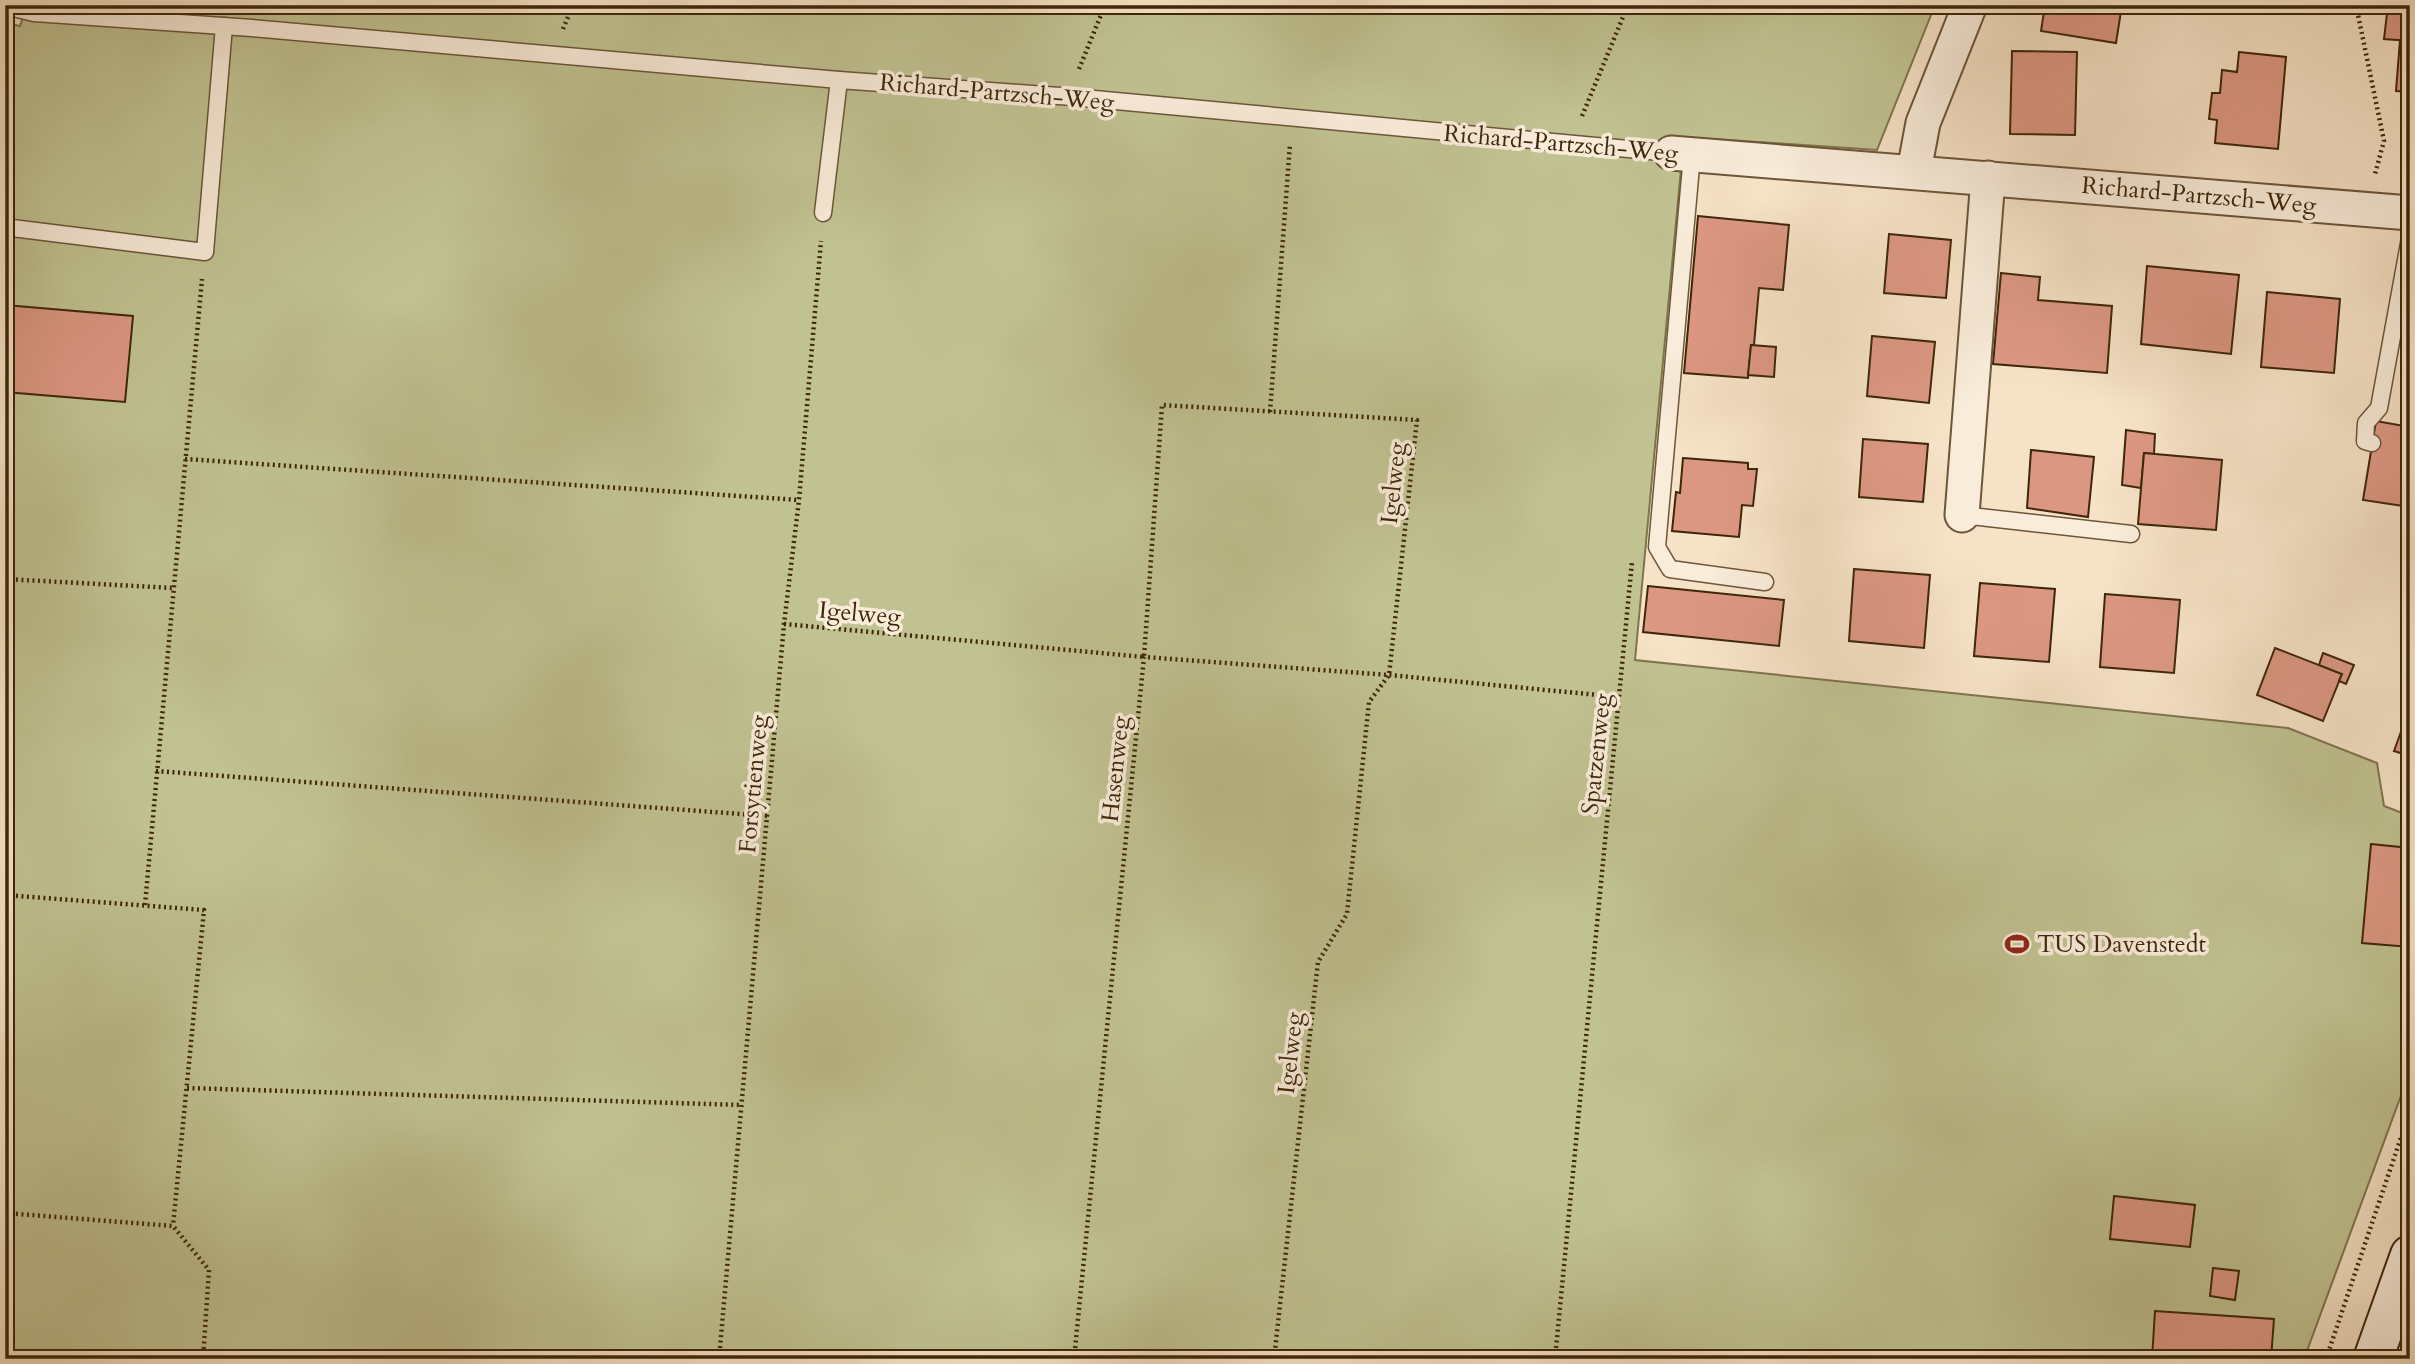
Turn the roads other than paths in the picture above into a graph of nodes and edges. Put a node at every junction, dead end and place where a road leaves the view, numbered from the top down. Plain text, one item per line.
1 (1970, 5) edge
2 (5, 6) edge
3 (224, 26) junction
4 (839, 80) junction
5 (1682, 154) junction
6 (1914, 171) junction
7 (1988, 178) junction
8 (823, 213) road end
9 (2410, 213) edge
10 (12, 228) dead end
11 (2410, 238) edge
12 (2372, 443) dead end
13 (1962, 515) joint
14 (2132, 534) dead end
15 (1765, 582) dead end
16 (2410, 1255) edge
17 (2373, 1359) edge

1 - 6 street
2 - 3 lane, Richard-Partzsch-Weg
3 - 4 lane, Richard-Partzsch-Weg
3 - 10 lane
4 - 5 lane, Richard-Partzsch-Weg
4 - 8 lane
5 - 6 street, Richard-Partzsch-Weg
5 - 15 lane
6 - 7 street, Richard-Partzsch-Weg
7 - 9 street, Richard-Partzsch-Weg
7 - 13 street
11 - 12 lane
13 - 14 lane
16 - 17 street

